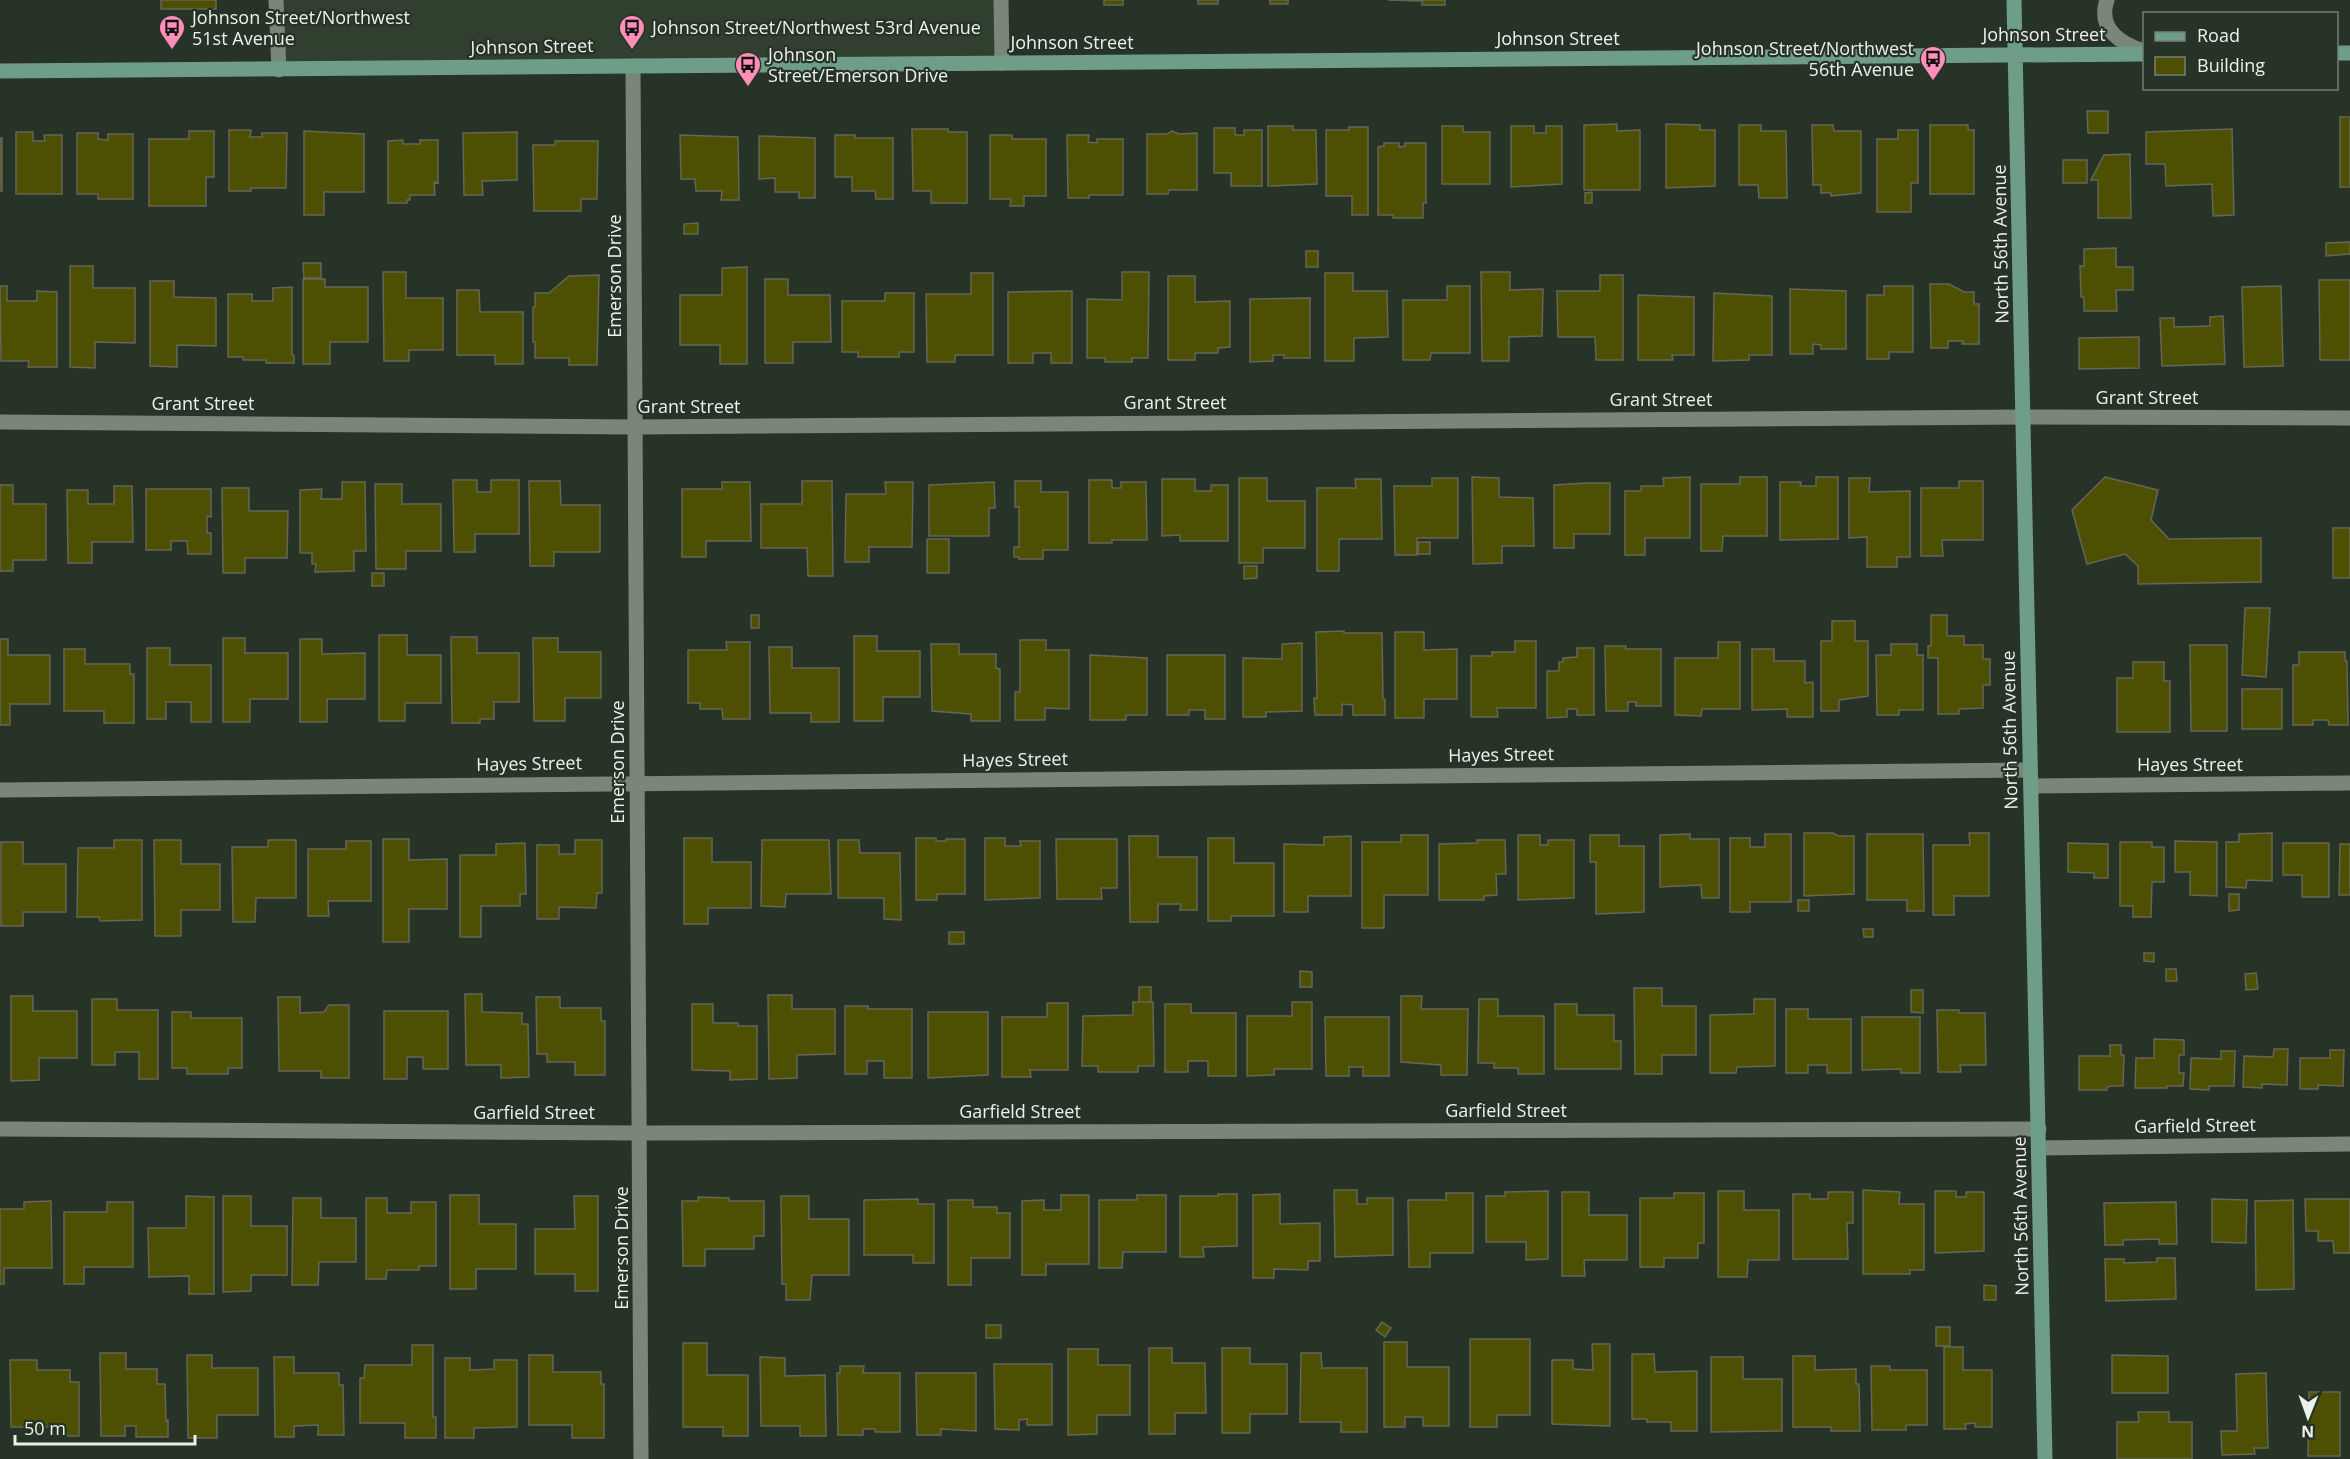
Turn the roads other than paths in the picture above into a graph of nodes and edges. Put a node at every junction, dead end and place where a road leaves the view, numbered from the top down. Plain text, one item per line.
1 (276, 0) edge
2 (1001, 0) edge
3 (2014, 0) edge
4 (2107, 0) edge
5 (2143, 51) edge
6 (2143, 52) edge
7 (2016, 55) junction
8 (1002, 63) junction
9 (633, 66) junction
10 (279, 69) junction
11 (0, 71) edge
12 (2024, 417) junction
13 (2350, 418) edge
14 (0, 422) edge
15 (635, 427) junction
16 (2030, 770) junction
17 (638, 783) junction
18 (2350, 783) edge
19 (2031, 786) junction
20 (0, 790) edge
21 (0, 1129) edge
22 (2039, 1129) junction
23 (641, 1133) junction
24 (2350, 1144) edge
25 (2040, 1148) junction
26 (641, 1459) edge
27 (2045, 1459) edge

1 - 10 street
2 - 8 street
3 - 7 street, North 56th Avenue
4 - 5 street
6 - 7 street, Johnson Street
7 - 8 street, Johnson Street
7 - 12 street, North 56th Avenue
8 - 9 street, Johnson Street
9 - 10 street, Johnson Street
9 - 15 street, Emerson Drive
10 - 11 street, Johnson Street
12 - 13 street, Grant Street
12 - 15 street, Grant Street
12 - 16 street, North 56th Avenue
14 - 15 street, Grant Street
15 - 17 street, Emerson Drive
16 - 17 street, Hayes Street
16 - 19 street, North 56th Avenue
17 - 20 street, Hayes Street
17 - 23 street, Emerson Drive
18 - 19 street, Hayes Street
19 - 22 street, North 56th Avenue
21 - 23 street, Garfield Street
22 - 23 street, Garfield Street
22 - 25 street, North 56th Avenue
23 - 26 street, Emerson Drive
24 - 25 street, Garfield Street
25 - 27 street, North 56th Avenue

